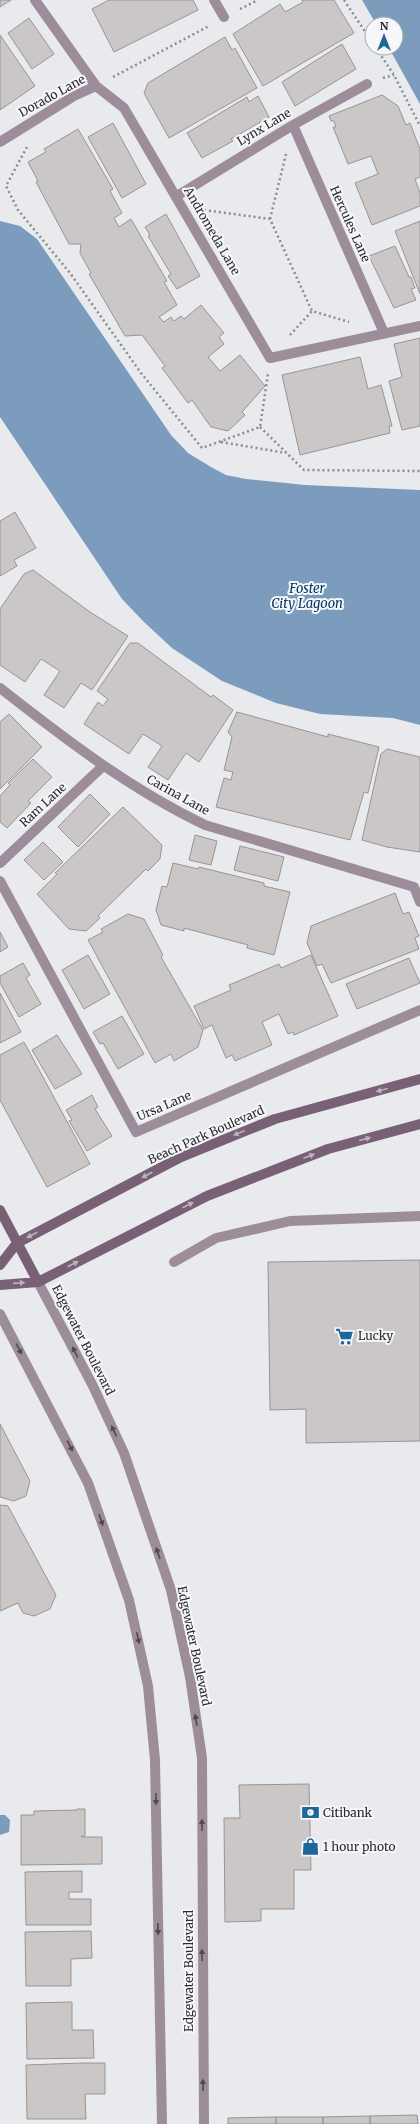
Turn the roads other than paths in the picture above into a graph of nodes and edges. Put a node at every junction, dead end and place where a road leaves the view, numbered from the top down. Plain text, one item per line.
1 (35, 0) edge
2 (214, 0) edge
3 (224, 17) road end
4 (367, 84) dead end
5 (96, 86) junction
6 (293, 125) junction
7 (0, 142) edge
8 (177, 196) junction
9 (420, 326) edge
10 (384, 333) junction
11 (0, 688) edge
12 (103, 766) junction
13 (0, 863) edge
14 (0, 881) edge
15 (420, 902) edge
16 (420, 1010) edge
17 (420, 1079) edge
18 (420, 1124) edge
19 (0, 1210) edge
20 (420, 1216) edge
21 (18, 1242) junction
22 (174, 1262) dead end
23 (0, 1265) edge
24 (38, 1282) junction
25 (0, 1285) edge
26 (0, 1314) edge
27 (162, 2124) edge
28 (204, 2124) edge

1 - 5 street, Andromeda Lane
2 - 3 street
4 - 6 street, Lynx Lane
5 - 7 street, Dorado Lane
5 - 8 street, Andromeda Lane
6 - 8 street, Lynx Lane
6 - 10 street, Hercules Lane
8 - 10 street, Andromeda Lane
9 - 10 street
11 - 12 street, Carina Lane
12 - 13 street, Ram Lane
12 - 15 street, Carina Lane
14 - 16 street, Ursa Lane
17 -> 21 main road, Beach Park Boulevard
24 -> 18 main road
19 - 21 main road, Edgewater Boulevard
20 - 22 street
21 - 23 main road, Beach Park Boulevard
21 - 24 main road, Edgewater Boulevard
25 -> 24 main road
28 -> 24 street, Edgewater Boulevard
26 -> 27 street

